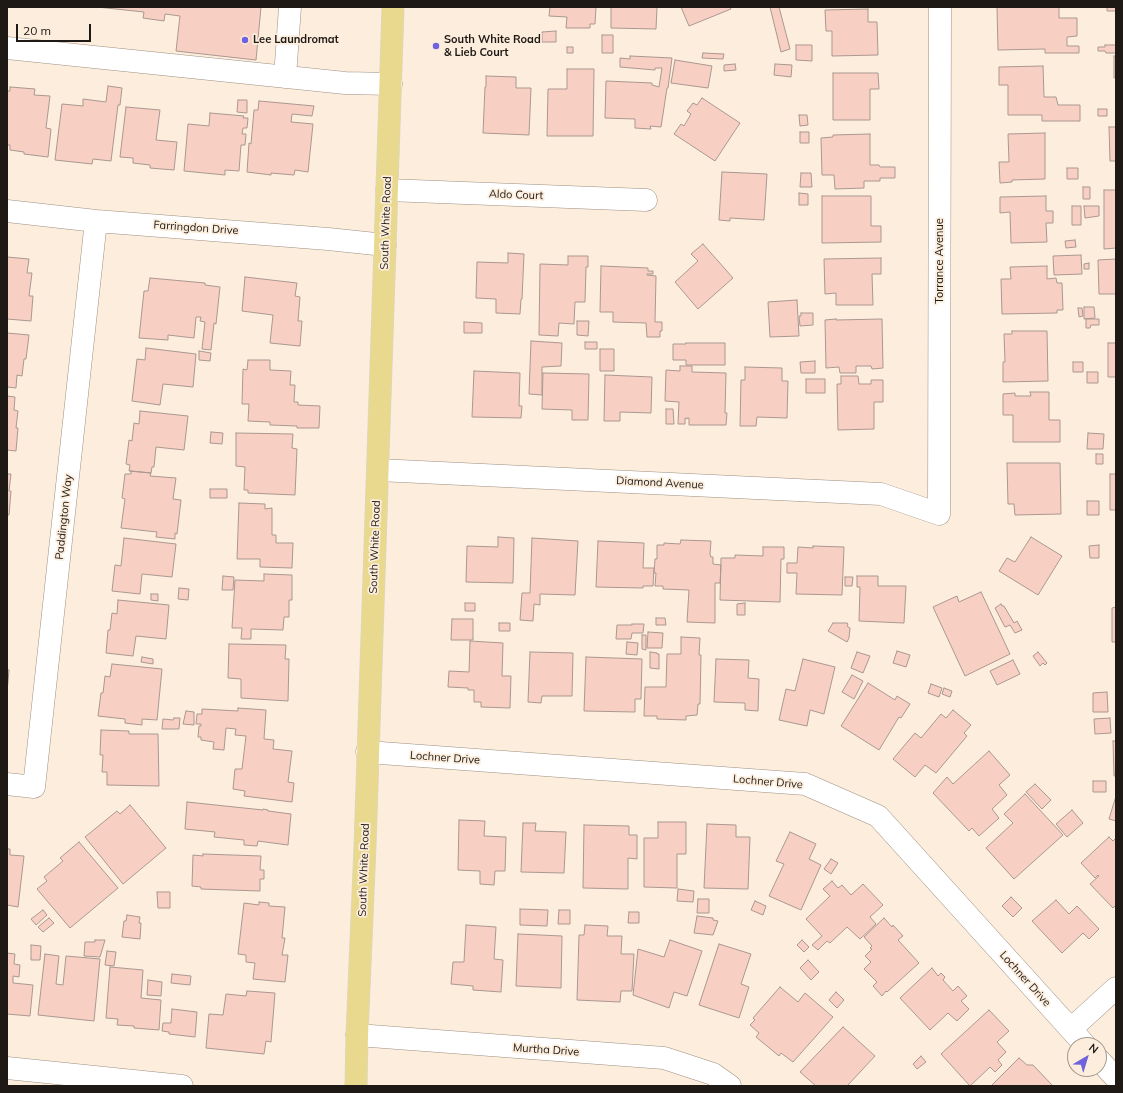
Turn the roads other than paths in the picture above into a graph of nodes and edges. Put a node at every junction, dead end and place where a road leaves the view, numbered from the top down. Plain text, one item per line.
1 (290, 7) edge
2 (393, 7) edge
3 (940, 7) edge
4 (7, 48) edge
5 (285, 77) junction
6 (391, 84) junction
7 (387, 190) junction
8 (646, 200) dead end
9 (7, 211) edge
10 (96, 221) junction
11 (385, 245) junction
12 (378, 470) junction
13 (939, 514) joint
14 (367, 752) junction
15 (7, 784) edge
16 (1116, 988) edge
17 (1070, 1029) junction
18 (357, 1035) junction
19 (1078, 1037) edge
20 (7, 1068) edge
21 (1107, 1068) edge
22 (1116, 1078) edge
23 (182, 1086) edge
24 (356, 1086) edge
25 (730, 1086) edge

1 - 5 street
2 - 6 main road, South White Road
3 - 13 street, Torrance Avenue
4 - 5 street
5 - 6 street
6 - 7 main road, South White Road
7 - 8 street, Aldo Court
7 - 11 main road, South White Road
9 - 10 street, Farringdon Drive
10 - 11 street, Farringdon Drive
10 - 15 street, Paddington Way
11 - 12 main road, South White Road
12 - 13 street, Diamond Avenue
12 - 14 main road, South White Road
14 - 17 street, Lochner Drive
14 - 18 main road, South White Road
16 - 17 street
17 - 19 street, Lochner Drive
18 - 24 main road, South White Road
18 - 25 street, Murtha Drive
20 - 23 street
21 - 22 street

